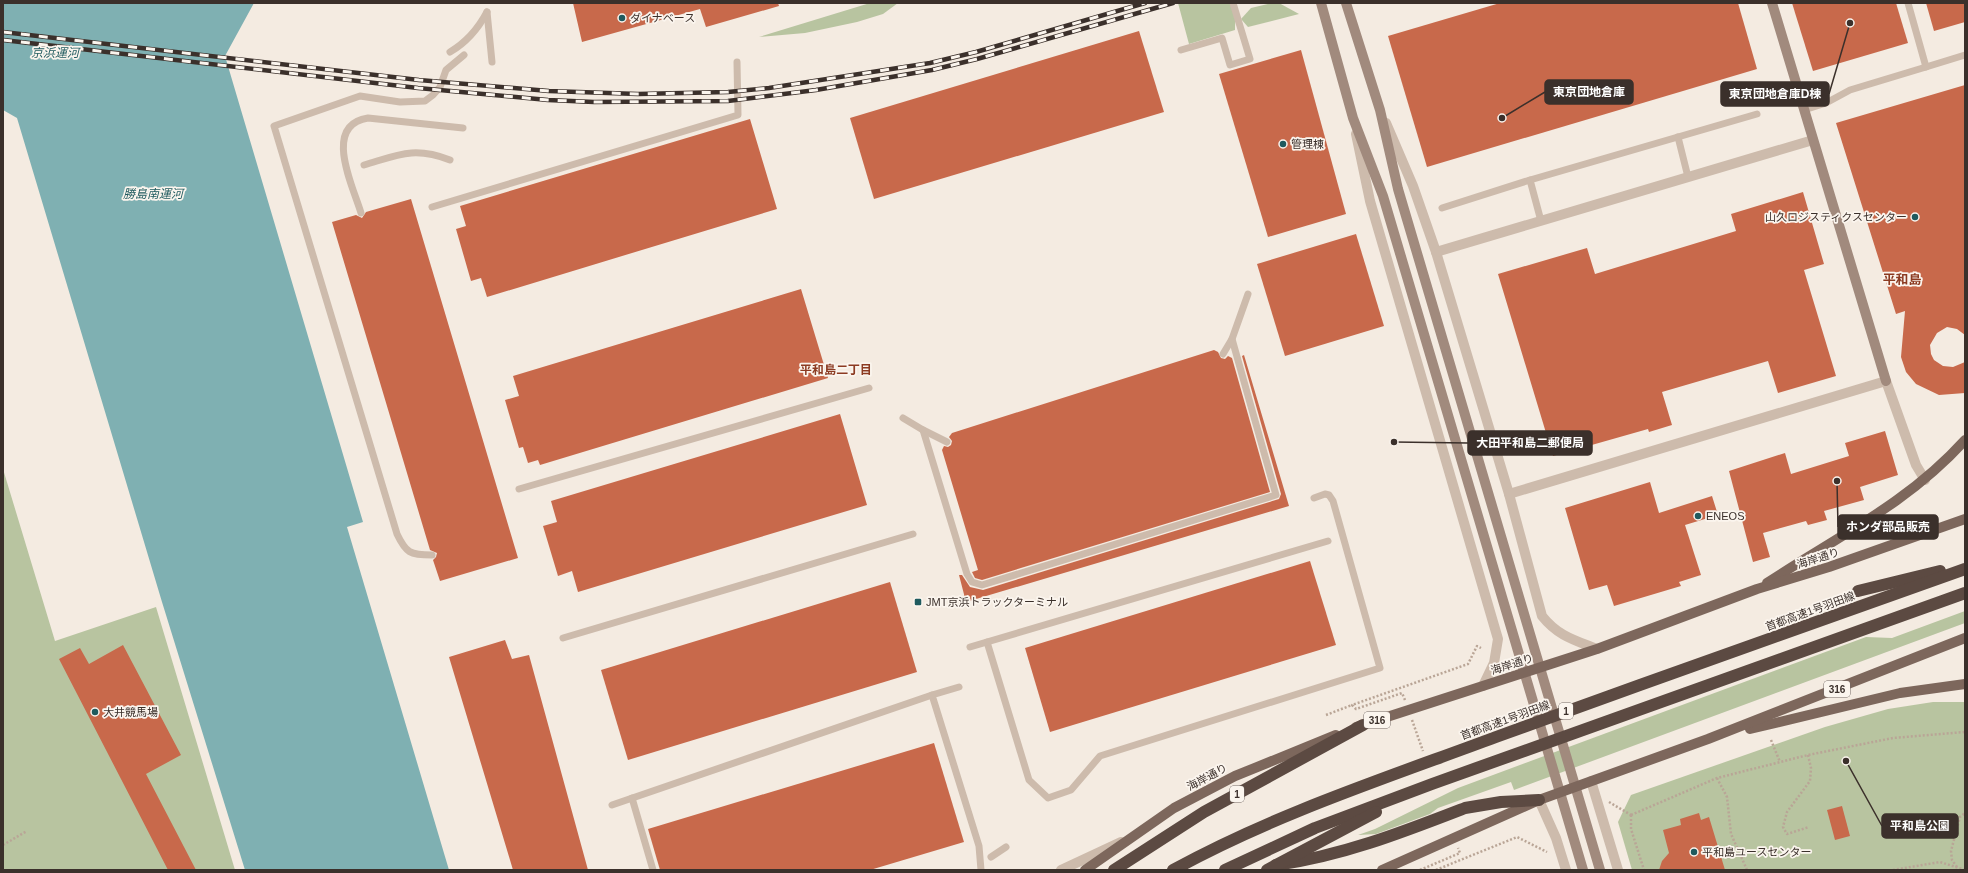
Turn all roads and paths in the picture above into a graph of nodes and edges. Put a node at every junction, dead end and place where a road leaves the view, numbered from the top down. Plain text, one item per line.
1 (1234, 3) edge
2 (1321, 3) edge
3 (1346, 3) edge
4 (1772, 3) edge
5 (1908, 3) edge
6 (1181, 50) dead end
7 (450, 52) dead end
8 (464, 55) dead end
9 (1965, 55) edge
10 (492, 62) dead end
11 (737, 62) dead end
12 (1926, 67) junction
13 (1380, 110) junction
14 (1804, 110) junction
15 (1757, 114) dead end
16 (1353, 118) junction
17 (463, 128) dead end
18 (1678, 137) junction
19 (1813, 140) junction
20 (450, 160) dead end
21 (364, 165) dead end
22 (1688, 177) junction
23 (1530, 180) junction
24 (432, 207) dead end
25 (1442, 208) dead end
26 (361, 214) dead end
27 (1541, 221) junction
28 (1436, 252) junction
29 (1248, 294) dead end
30 (1232, 339) junction
31 (1223, 354) dead end
32 (1886, 380) junction
33 (869, 388) dead end
34 (903, 418) dead end
35 (923, 430) junction
36 (1965, 440) edge
37 (947, 442) dead end
38 (1925, 480) junction
39 (519, 489) dead end
40 (1509, 494) junction
41 (1314, 498) dead end
42 (1965, 520) edge
43 (913, 534) dead end
44 (1328, 541) dead end
45 (432, 555) dead end
46 (1965, 564) edge
47 (1965, 569) edge
48 (1757, 589) junction
49 (1858, 591) dead end
50 (1965, 593) edge
51 (563, 638) dead end
52 (1965, 638) edge
53 (987, 642) junction
54 (970, 647) dead end
55 (1481, 648) dead end
56 (1597, 648) junction
57 (1965, 684) edge
58 (1483, 686) junction
59 (959, 687) dead end
60 (932, 695) junction
61 (1352, 705) junction
62 (1407, 708) dead end
63 (1327, 714) dead end
64 (1410, 715) dead end
65 (1363, 725) junction
66 (1965, 732) edge
67 (1708, 739) junction
68 (1771, 740) dead end
69 (1808, 755) junction
70 (1426, 758) dead end
71 (1780, 762) junction
72 (1717, 778) junction
73 (1591, 781) junction
74 (1432, 784) junction
75 (632, 798) junction
76 (1539, 800) junction
77 (612, 805) dead end
78 (1618, 806) dead end
79 (1965, 813) edge
80 (1631, 815) junction
81 (1809, 827) dead end
82 (27, 831) dead end
83 (1133, 836) junction
84 (3, 844) edge
85 (1458, 846) dead end
86 (1006, 847) dead end
87 (1544, 850) dead end
88 (990, 857) dead end
89 (1957, 867) junction
90 (1272, 868) edge
91 (653, 870) edge
92 (981, 870) edge
93 (1061, 870) edge
94 (1085, 870) edge
95 (1114, 870) edge
96 (1173, 870) edge
97 (1225, 870) edge
98 (1382, 870) edge
99 (1420, 870) edge
100 (1436, 870) edge
101 (1566, 870) edge
102 (1583, 870) edge
103 (1600, 870) edge
104 (1618, 870) edge
105 (1644, 870) edge
106 (1747, 870) edge
107 (1893, 870) edge
108 (1964, 870) edge

1 - 6 lane
2 - 16 street
3 - 13 street
4 - 14 street
5 - 12 lane
7 - 10 lane
8 - 45 lane
9 - 12 lane
11 - 24 lane
12 - 14 lane
13 - 28 street
13 - 103 street
14 - 19 street
15 - 18 lane
16 - 58 street
16 - 102 street
17 - 26 lane
18 - 22 lane
18 - 23 lane
19 - 22 street
19 - 32 street
20 - 21 lane
22 - 27 street
23 - 25 lane
23 - 27 lane
27 - 28 street
28 - 40 street
29 - 30 lane
30 - 31 lane
30 - 35 lane
32 - 38 street
32 - 40 street
33 - 39 lane
34 - 35 lane
35 - 37 lane
36 - 38 main road
38 - 48 main road
40 - 56 street
41 - 53 lane
42 - 48 main road, 海岸通り / 316
43 - 51 lane
44 - 53 lane
46 - 49 highway
47 - 96 highway, 首都高速1号羽田線 / 1
48 - 56 main road, 海岸通り / 316
50 - 74 highway, 1
52 - 67 main road, 316
53 - 54 lane
55 - 61 path
56 - 58 main road, 海岸通り / 316
57 - 67 main road
58 - 65 main road, 海岸通り / 316
59 - 60 lane
60 - 75 lane
60 - 92 lane
61 - 62 path
61 - 63 path
64 - 70 path
65 - 83 main road, 海岸通り / 316
65 - 95 highway, 1
66 - 69 path
67 - 73 main road, 316
68 - 71 path
69 - 71 path
69 - 81 path
71 - 72 path
72 - 80 path
72 - 106 path
73 - 76 main road, 316
73 - 104 street
74 - 90 highway
74 - 97 highway, 1
75 - 77 lane
75 - 91 lane
76 - 90 highway
76 - 98 main road, 316
76 - 101 street
78 - 80 path
79 - 89 path
80 - 105 path
82 - 84 path
83 - 93 street
83 - 94 main road, 海岸通り / 316
85 - 99 path
86 - 88 lane
87 - 100 path
89 - 107 path
89 - 108 path

